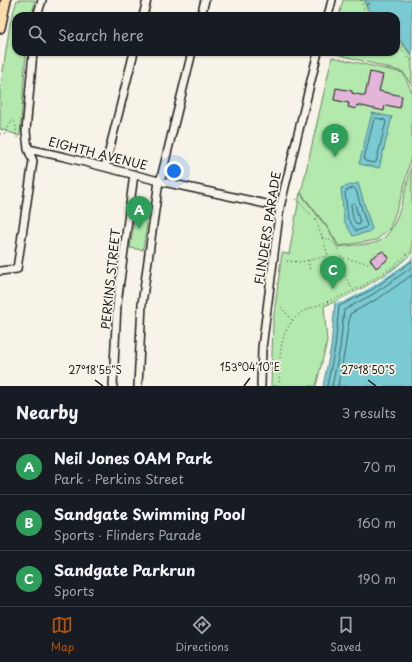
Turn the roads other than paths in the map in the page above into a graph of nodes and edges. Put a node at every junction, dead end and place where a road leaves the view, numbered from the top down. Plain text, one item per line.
1 (6, 0) edge
2 (42, 0) edge
3 (147, 0) edge
4 (205, 0) edge
5 (332, 0) edge
6 (38, 12) edge
7 (144, 12) edge
8 (202, 12) edge
9 (329, 12) edge
10 (0, 28) edge
11 (33, 56) edge
12 (133, 56) edge
13 (191, 56) edge
14 (317, 56) edge
15 (28, 149) junction
16 (105, 167) junction
17 (134, 174) junction
18 (159, 181) junction
19 (280, 207) junction
20 (0, 271) edge
21 (114, 386) edge
22 (138, 386) edge
23 (261, 386) edge

1 - 10 main road
2 - 6 street
3 - 7 street
4 - 8 street
5 - 9 street
11 - 15 street
12 - 16 street
13 - 18 street
14 - 19 street, FLINDERS PARADE
15 - 16 street, EIGHTH AVENUE
15 - 20 street
16 - 17 street, EIGHTH AVENUE
17 - 18 street, EIGHTH AVENUE
17 - 21 street, PERKINS STREET
18 - 19 street, EIGHTH AVENUE
18 - 22 street
19 - 23 street, FLINDERS PARADE

